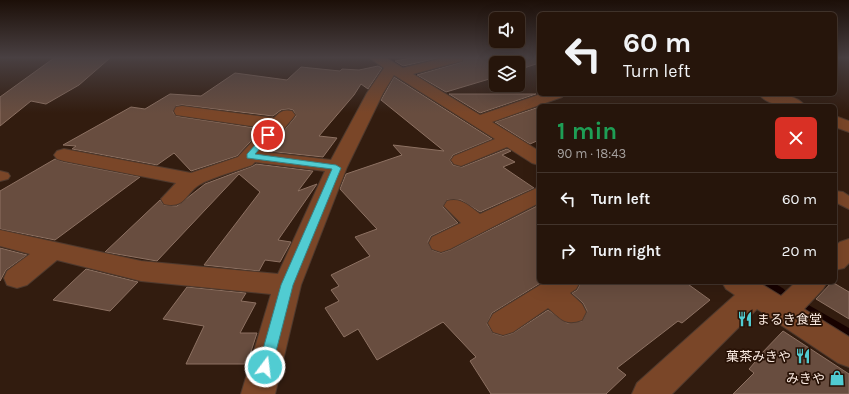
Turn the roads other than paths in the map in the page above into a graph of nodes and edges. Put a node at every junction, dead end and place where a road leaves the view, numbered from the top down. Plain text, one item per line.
1 (384, 76) edge
2 (407, 76) edge
3 (550, 96) edge
4 (771, 96) edge
5 (789, 104) edge
6 (182, 110) dead end
7 (479, 121) junction
8 (837, 122) edge
9 (849, 127) edge
10 (509, 140) junction
11 (98, 146) dead end
12 (250, 156) junction
13 (537, 158) edge
14 (461, 160) dead end
15 (336, 168) junction
16 (192, 180) junction
17 (537, 195) edge
18 (172, 199) dead end
19 (455, 206) dead end
20 (478, 225) junction
21 (0, 238) edge
22 (441, 243) dead end
23 (849, 248) edge
24 (53, 250) junction
25 (837, 259) edge
26 (17, 278) dead end
27 (287, 285) junction
28 (558, 287) edge
29 (746, 288) edge
30 (797, 298) edge
31 (572, 312) dead end
32 (503, 323) dead end
33 (849, 353) edge
34 (258, 394) edge
35 (649, 394) edge

1 - 15 street
2 - 7 street
3 - 7 street
4 - 5 street
6 - 12 street
7 - 10 street
8 - 9 street
10 - 13 street
10 - 14 street
11 - 16 street
12 - 15 street
12 - 16 street
15 - 27 street
16 - 18 street
17 - 20 street
19 - 20 street
20 - 22 street
21 - 24 street
23 - 25 street
24 - 26 street
24 - 27 street
27 - 34 street
28 - 31 street
28 - 32 street
29 - 30 street
29 - 35 street
30 - 33 street

